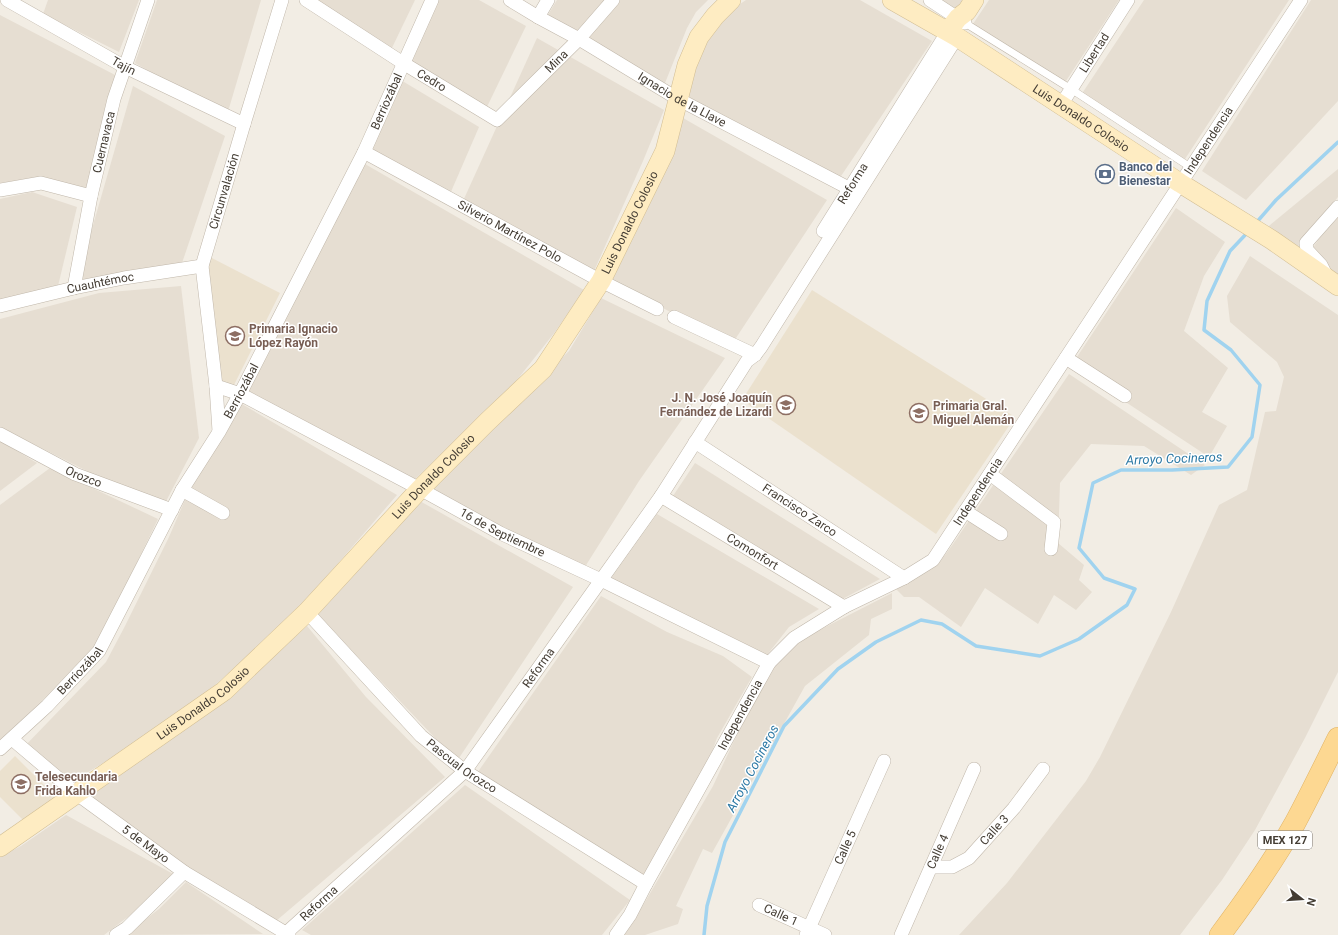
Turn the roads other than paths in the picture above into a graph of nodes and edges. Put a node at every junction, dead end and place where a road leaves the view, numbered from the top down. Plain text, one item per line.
1 (7, 0) edge
2 (148, 0) edge
3 (282, 0) edge
4 (306, 0) edge
5 (432, 0) edge
6 (510, 0) edge
7 (548, 0) edge
8 (613, 0) edge
9 (731, 0) edge
10 (892, 0) edge
11 (930, 0) edge
12 (1128, 0) edge
13 (1301, 0) edge
14 (538, 17) junction
15 (962, 20) edge
16 (579, 39) junction
17 (403, 63) junction
18 (125, 67) junction
19 (1066, 97) junction
20 (678, 99) junction
21 (497, 120) joint
22 (244, 124) junction
23 (364, 152) junction
24 (1190, 167) junction
25 (1180, 183) junction
26 (0, 190) edge
27 (854, 191) junction
28 (91, 196) junction
29 (1338, 207) edge
30 (202, 266) junction
31 (601, 281) junction
32 (1333, 282) edge
33 (74, 288) junction
34 (0, 306) edge
35 (657, 309) dead end
36 (674, 317) dead end
37 (750, 356) junction
38 (1066, 358) junction
39 (216, 386) junction
40 (240, 394) junction
41 (1125, 396) dead end
42 (219, 432) junction
43 (0, 434) edge
44 (695, 442) junction
45 (990, 474) junction
46 (420, 489) junction
47 (182, 490) junction
48 (661, 496) junction
49 (172, 510) junction
50 (965, 511) junction
51 (223, 513) dead end
52 (1001, 534) dead end
53 (1051, 550) dead end
54 (904, 578) junction
55 (601, 580) junction
56 (844, 607) junction
57 (307, 612) junction
58 (769, 663) junction
59 (1338, 738) edge
60 (12, 739) junction
61 (0, 749) edge
62 (884, 761) dead end
63 (974, 769) dead end
64 (1042, 769) dead end
65 (465, 771) junction
66 (77, 794) junction
67 (0, 847) edge
68 (931, 867) junction
69 (184, 872) junction
70 (646, 884) junction
71 (759, 905) dead end
72 (808, 931) edge
73 (286, 934) edge
74 (116, 935) edge
75 (616, 935) edge
76 (825, 935) edge
77 (901, 935) edge
78 (1220, 935) edge

1 - 18 street, Tajín
2 - 18 street, Cuernavaca
3 - 22 street, Circunvalación
4 - 17 street, Cedro
5 - 17 street, Berriozábal
6 - 14 street, Ignacio de la Llave
7 - 14 street
8 - 16 street, Mina
9 - 20 main road, Luis Donaldo Colosio
10 - 15 main road, Luis Donaldo Colosio
11 - 15 street
12 - 19 street, Libertad
13 - 24 street, Independencia
14 - 16 street, Ignacio de la Llave
15 - 19 main road, Luis Donaldo Colosio
15 - 27 street, Reforma
16 - 20 street, Ignacio de la Llave
16 - 21 street, Mina
17 - 21 street, Cedro
17 - 23 street, Berriozábal
18 - 22 street, Tajín
18 - 28 street, Cuernavaca
19 - 24 lane, Luis Donaldo Colosio
19 - 25 main road, Luis Donaldo Colosio
20 - 27 street, Ignacio de la Llave
20 - 31 main road, Luis Donaldo Colosio
22 - 30 street, Circunvalación
23 - 31 street, Silverio Martínez Polo
23 - 40 street, Berriozábal
24 - 25 street, Independencia
25 - 32 main road, Luis Donaldo Colosio
25 - 38 street, Independencia
26 - 28 street
27 - 37 street, Reforma
28 - 33 street, Cuernavaca
29 - 32 street, Luis Donaldo Colosio
30 - 33 street, Cuauhtémoc
30 - 39 street, Circunvalación
31 - 35 street, Silverio Martínez Polo
31 - 46 main road, Luis Donaldo Colosio
33 - 34 street, Cuauhtémoc
36 - 37 street
37 - 44 street, Reforma
38 - 41 street
38 - 45 street, Independencia
39 - 40 street
39 - 42 street, Circunvalación
40 - 42 street, Berriozábal
40 - 46 street, 16 de Septiembre
42 - 47 street, Berriozábal
43 - 49 street, Orozco
44 - 48 street, Reforma
44 - 54 street, Francisco Zarco
45 - 50 street, Independencia
45 - 53 street
46 - 55 street, 16 de Septiembre
46 - 57 main road, Luis Donaldo Colosio
47 - 49 street, Berriozábal
47 - 51 street
48 - 55 street, Reforma
48 - 56 street, Comonfort
49 - 60 street, Berriozábal
50 - 52 street
50 - 54 street, Independencia
54 - 56 street, Independencia
55 - 58 street, 16 de Septiembre
55 - 65 street, Reforma
56 - 58 street, Independencia
57 - 65 street, Pascual Orozco
57 - 66 main road, Luis Donaldo Colosio
58 - 70 street, Independencia
59 - 78 main road, MEX 127
60 - 61 street, Berriozábal
60 - 66 street, 5 de Mayo
62 - 72 street, Calle 5
63 - 68 street, Calle 4
64 - 68 street, Calle 3
65 - 70 street, Pascual Orozco
65 - 73 street, Reforma
66 - 67 main road, Luis Donaldo Colosio
66 - 69 street, 5 de Mayo
68 - 77 street, Calle 4
69 - 73 street, 5 de Mayo
69 - 74 street
70 - 75 street, Independencia
71 - 72 street, Calle 1
72 - 76 street, Calle 1

